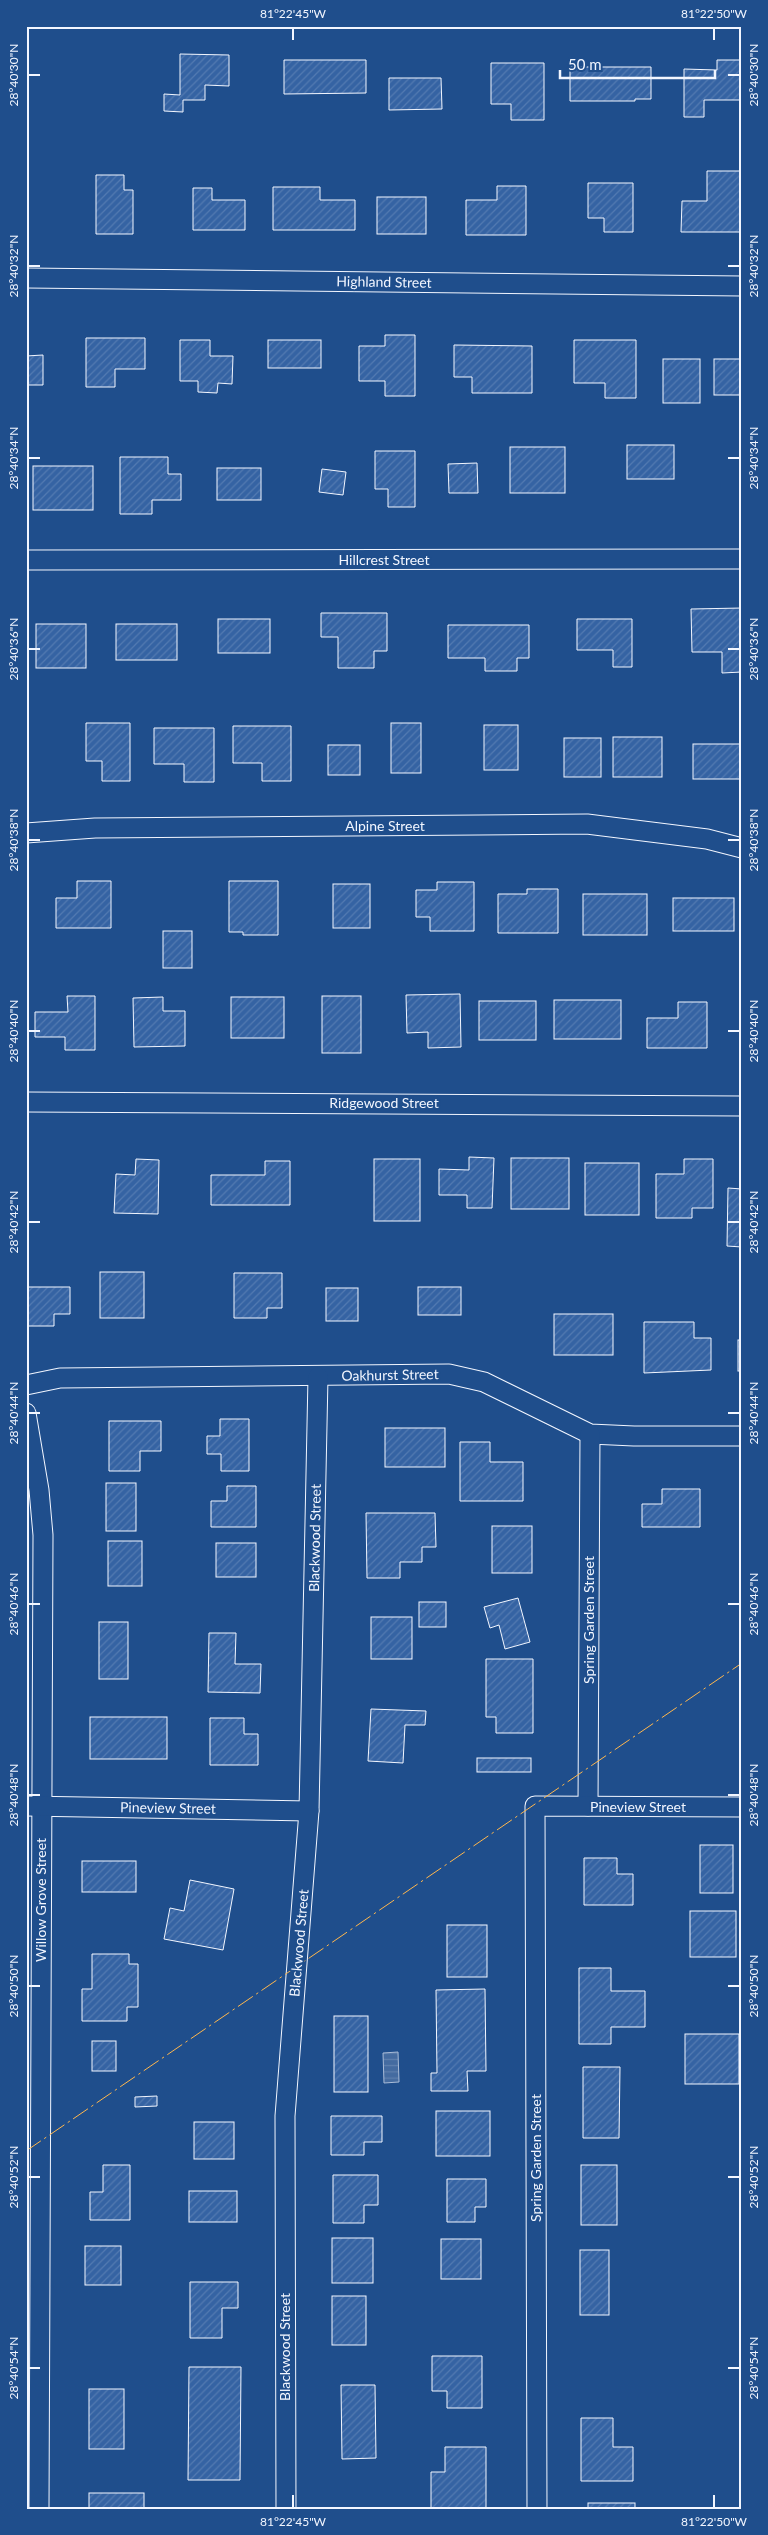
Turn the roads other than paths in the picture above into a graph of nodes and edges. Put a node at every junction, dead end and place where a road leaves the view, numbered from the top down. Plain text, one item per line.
1 (26, 278) edge
2 (742, 286) edge
3 (742, 559) edge
4 (26, 560) edge
5 (26, 833) edge
6 (742, 848) edge
7 (26, 1102) edge
8 (742, 1106) edge
9 (318, 1376) junction
10 (26, 1385) edge
11 (26, 1413) edge
12 (590, 1434) junction
13 (742, 1436) edge
14 (34, 1806) edge
15 (535, 1806) joint
16 (588, 1806) junction
17 (742, 1808) edge
18 (309, 1811) junction
19 (39, 2509) edge
20 (286, 2509) edge
21 (537, 2509) edge

1 - 2 street, Highland Street
3 - 4 street, Hillcrest Street
5 - 6 street, Alpine Street
7 - 8 street, Ridgewood Street
9 - 10 street, Oakhurst Street
9 - 12 street, Oakhurst Street
9 - 18 street, Blackwood Street
11 - 14 street, Willow Grove Street
12 - 13 street, Oakhurst Street
12 - 16 street, Spring Garden Street
14 - 18 street, Pineview Street
14 - 19 street, Willow Grove Street
15 - 16 street, Pineview Street
15 - 21 street, Spring Garden Street
16 - 17 street, Pineview Street
18 - 20 street, Blackwood Street

